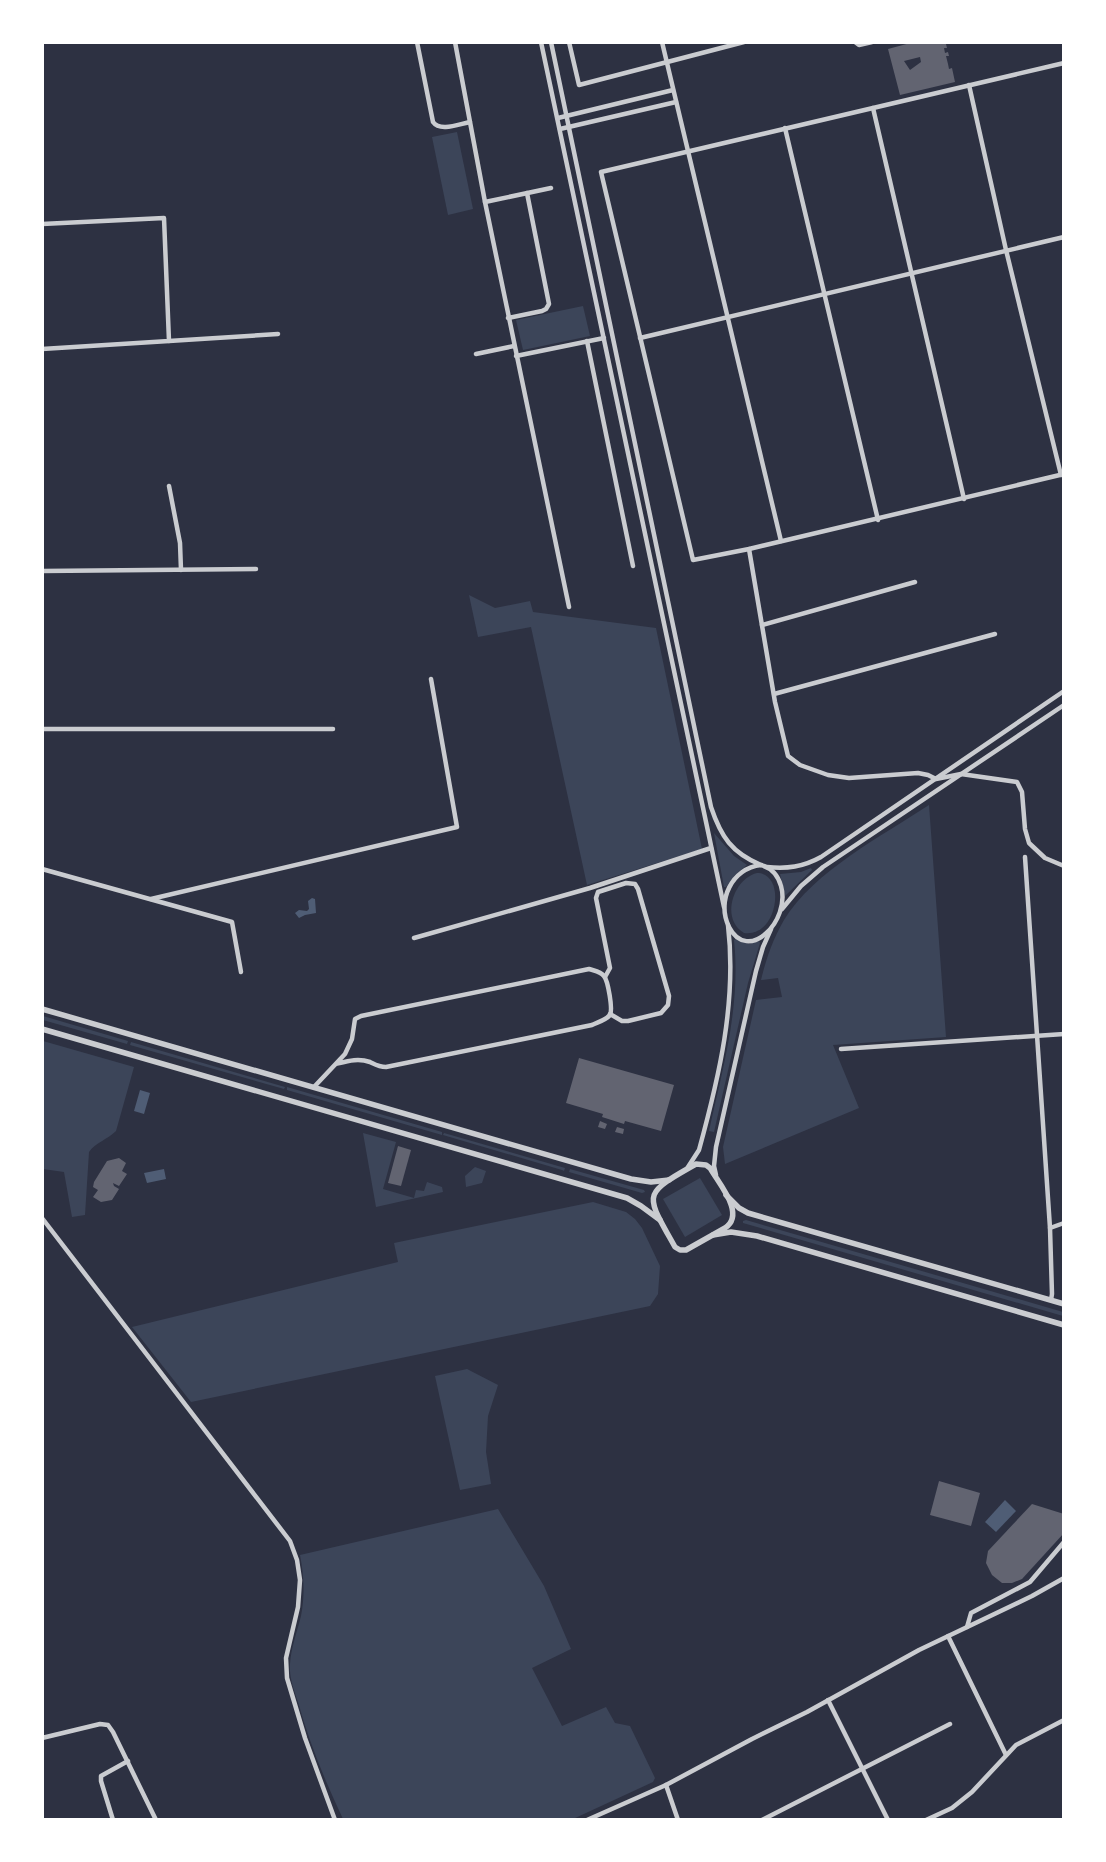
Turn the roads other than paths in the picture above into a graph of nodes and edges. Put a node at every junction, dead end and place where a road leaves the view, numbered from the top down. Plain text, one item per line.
1 (417, 42) edge
2 (454, 42) edge
3 (541, 42) edge
4 (551, 42) edge
5 (569, 42) edge
6 (662, 42) edge
7 (744, 42) edge
8 (872, 42) edge
9 (855, 43) edge
10 (667, 63) junction
11 (1064, 63) edge
12 (969, 85) junction
13 (673, 90) junction
14 (676, 102) junction
15 (872, 108) junction
16 (567, 116) junction
17 (558, 118) junction
18 (470, 122) junction
19 (570, 127) junction
20 (785, 128) junction
21 (560, 129) junction
22 (688, 151) junction
23 (550, 188) dead end
24 (526, 193) junction
25 (484, 202) junction
26 (42, 224) edge
27 (1064, 237) edge
28 (1006, 250) junction
29 (911, 274) junction
30 (824, 294) junction
31 (728, 317) junction
32 (508, 318) junction
33 (278, 334) dead end
34 (604, 338) junction
35 (640, 338) junction
36 (169, 341) junction
37 (587, 341) junction
38 (514, 346) junction
39 (42, 350) edge
40 (476, 354) dead end
41 (516, 356) junction
42 (1062, 475) edge
43 (169, 486) dead end
44 (964, 499) junction
45 (878, 520) junction
46 (781, 541) junction
47 (749, 550) junction
48 (633, 566) dead end
49 (256, 569) dead end
50 (181, 570) junction
51 (42, 571) edge
52 (915, 582) dead end
53 (569, 607) dead end
54 (762, 624) junction
55 (995, 634) dead end
56 (431, 679) dead end
57 (1064, 691) edge
58 (774, 694) junction
59 (1064, 706) edge
60 (42, 729) edge
61 (333, 729) dead end
62 (961, 774) junction
63 (936, 779) junction
64 (710, 848) junction
65 (1025, 857) dead end
66 (761, 865) junction
67 (1064, 866) edge
68 (767, 867) junction
69 (42, 869) edge
70 (151, 899) junction
71 (724, 907) junction
72 (782, 909) junction
73 (728, 925) junction
74 (771, 929) junction
75 (414, 938) dead end
76 (241, 972) dead end
77 (605, 977) junction
78 (42, 1009) edge
79 (610, 1014) junction
80 (42, 1029) edge
81 (1064, 1034) edge
82 (1036, 1036) junction
83 (842, 1049) dead end
84 (336, 1064) junction
85 (314, 1087) junction
86 (684, 1171) junction
87 (669, 1180) junction
88 (719, 1183) junction
89 (726, 1195) junction
90 (42, 1218) edge
91 (660, 1220) junction
92 (1064, 1223) edge
93 (1050, 1228) junction
94 (713, 1235) junction
95 (1051, 1300) junction
96 (1064, 1304) edge
97 (1064, 1325) edge
98 (1064, 1542) edge
99 (1064, 1578) edge
100 (967, 1627) junction
101 (948, 1636) junction
102 (828, 1700) junction
103 (1064, 1720) edge
104 (950, 1724) dead end
105 (42, 1738) edge
106 (1006, 1755) junction
107 (128, 1761) junction
108 (862, 1768) junction
109 (666, 1785) junction
110 (113, 1820) edge
111 (156, 1820) edge
112 (335, 1820) edge
113 (587, 1820) edge
114 (678, 1820) edge
115 (762, 1820) edge
116 (888, 1820) edge
117 (926, 1820) edge

1 - 18 street
2 - 18 street
3 - 17 street
4 - 16 street
5 - 10 street
6 - 10 street
7 - 10 street
8 - 9 street
10 - 13 street
11 - 12 street
12 - 15 street
12 - 28 street
13 - 14 street
13 - 16 street
14 - 19 street
14 - 22 street
15 - 20 street
15 - 29 street
16 - 17 street
16 - 19 street
17 - 21 street
18 - 25 street
19 - 21 street
19 - 66 street
20 - 22 street
20 - 30 street
21 - 34 street
22 - 31 street
22 - 35 street
23 - 24 street
24 - 25 street
24 - 32 street
25 - 32 street
26 - 36 street
27 - 28 street
28 - 29 street
28 - 42 street
29 - 30 street
29 - 44 street
30 - 31 street
30 - 45 street
31 - 35 street
31 - 46 street
32 - 38 street
33 - 36 street
34 - 37 street
34 - 64 street
35 - 47 street
36 - 39 street
37 - 41 street
37 - 48 street
38 - 40 street
38 - 41 street
41 - 53 street
42 - 44 street
43 - 50 street
44 - 45 street
45 - 46 street
46 - 47 street
47 - 54 street
49 - 50 street
50 - 51 street
52 - 54 street
54 - 58 street
55 - 58 street
56 - 70 street
57 - 63 street
58 - 63 street
59 - 62 street
60 - 61 street
62 - 63 street
62 - 67 street
62 - 72 street
63 - 68 street
64 - 71 street
64 - 75 street
65 - 82 street
66 - 68 street
66 - 71 street
68 - 72 street
69 - 70 street
70 - 76 street
71 - 73 street
72 - 74 street
73 - 74 street
73 - 86 street
74 - 88 street
77 - 79 street
77 - 79 street
77 - 84 street
78 - 85 street
79 - 84 street
80 - 91 street
81 - 82 street
82 - 83 street
82 - 93 street
84 - 85 street
85 - 87 street
86 - 87 street
86 - 88 street
87 - 91 street
88 - 89 street
89 - 94 street
89 - 95 street
90 - 112 street
91 - 94 street
92 - 93 street
93 - 95 street
94 - 97 street
95 - 96 street
98 - 100 street
99 - 100 street
100 - 101 street
101 - 102 street
101 - 106 street
102 - 108 street
102 - 109 street
103 - 106 street
104 - 108 street
105 - 107 street
106 - 117 street
107 - 110 street
107 - 111 street
108 - 115 street
108 - 116 street
109 - 113 street
109 - 114 street

